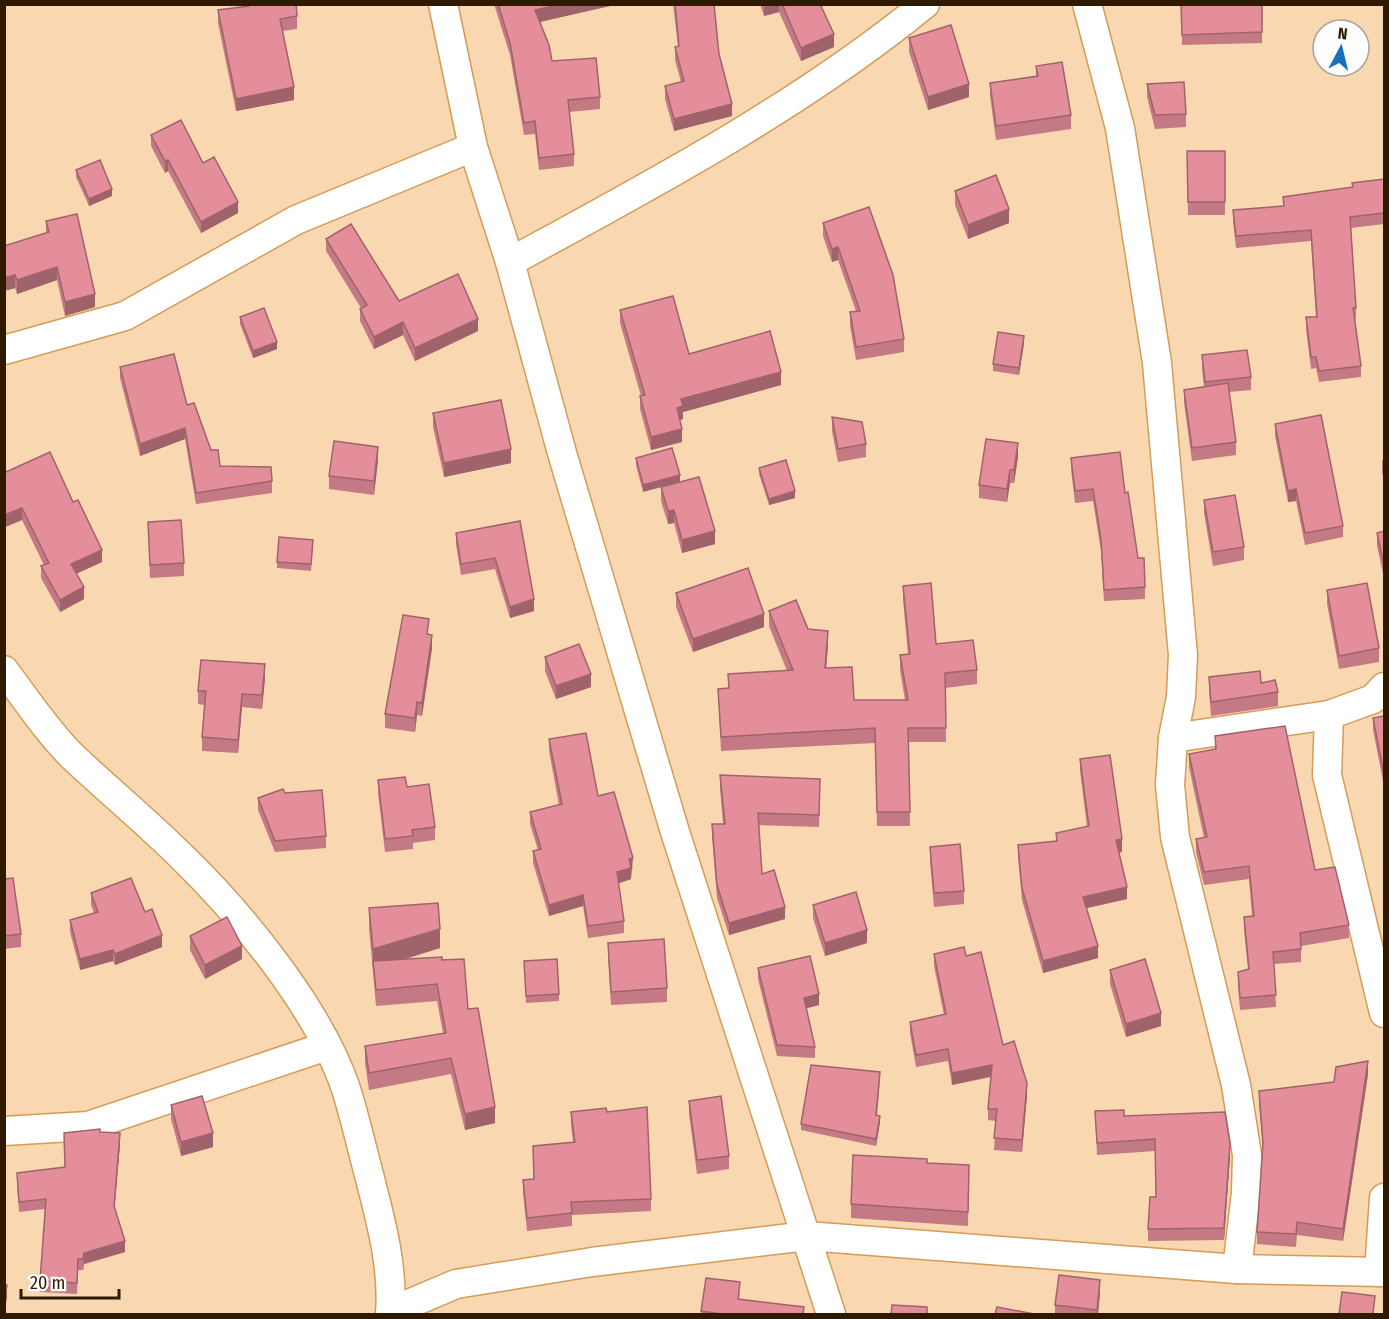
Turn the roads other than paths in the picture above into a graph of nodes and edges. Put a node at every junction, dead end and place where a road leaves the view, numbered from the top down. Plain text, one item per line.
1 (443, 4) edge
2 (925, 4) edge
3 (1087, 4) edge
4 (472, 147) junction
5 (510, 262) junction
6 (4, 351) edge
7 (4, 670) edge
8 (1384, 687) edge
9 (1329, 715) junction
10 (1173, 738) junction
11 (1384, 1013) edge
12 (327, 1046) junction
13 (4, 1131) edge
14 (1384, 1198) edge
15 (807, 1236) junction
16 (1237, 1269) junction
17 (1382, 1272) edge
18 (390, 1313) edge
19 (831, 1314) edge

1 - 4 street
2 - 5 street
3 - 10 street
4 - 5 street
4 - 6 street
5 - 15 street
7 - 12 street
8 - 9 street
9 - 10 street
9 - 11 street
10 - 16 street
12 - 13 street
12 - 18 street
14 - 17 street
15 - 16 street
15 - 18 street
15 - 19 street
16 - 17 street

